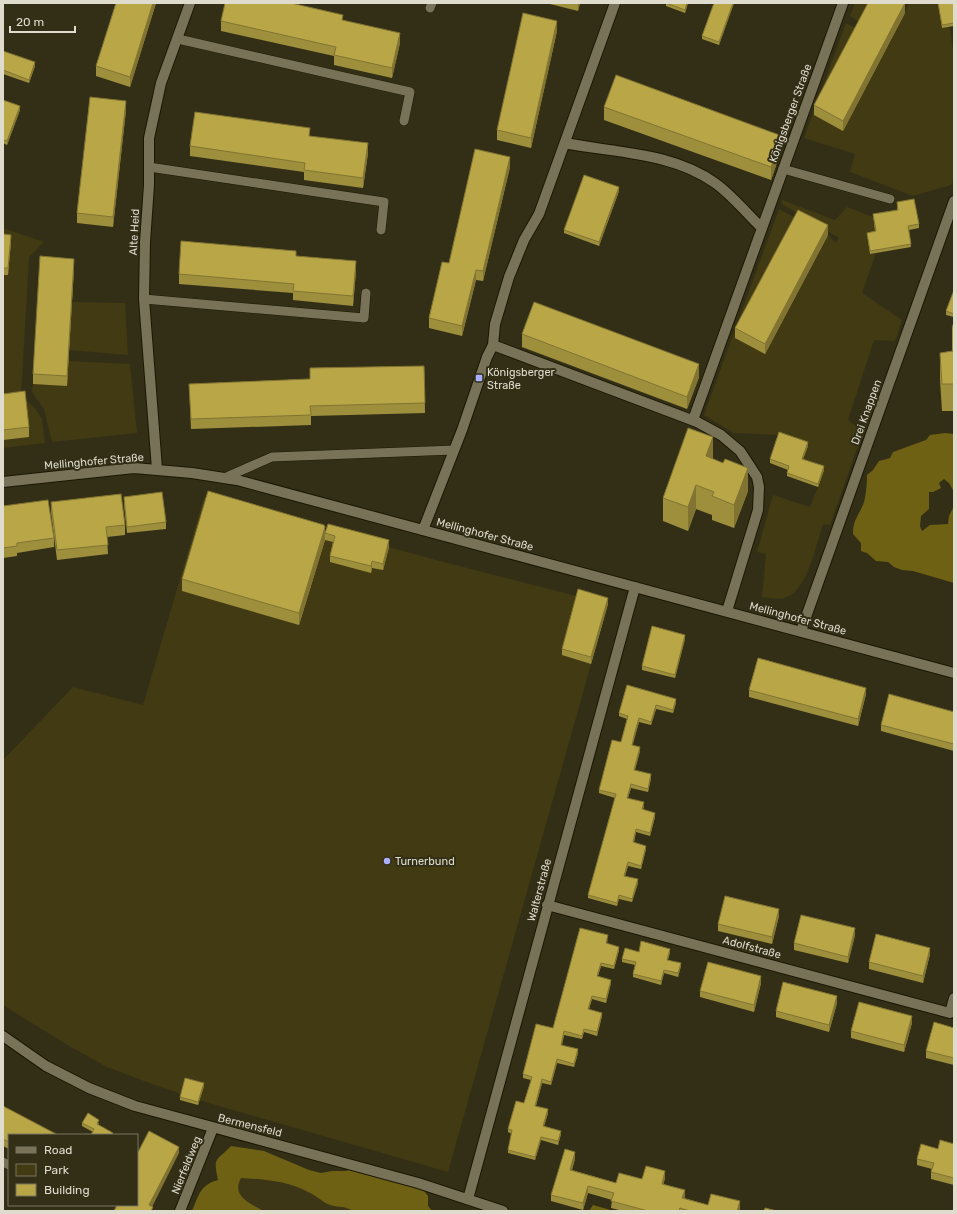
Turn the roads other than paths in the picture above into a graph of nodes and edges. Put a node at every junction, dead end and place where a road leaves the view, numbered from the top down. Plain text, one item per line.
1 (190, 3) edge
2 (615, 3) edge
3 (841, 4) edge
4 (178, 39) junction
5 (404, 121) dead end
6 (565, 143) junction
7 (149, 167) junction
8 (783, 169) junction
9 (890, 199) dead end
10 (954, 201) edge
11 (762, 228) junction
12 (381, 230) dead end
13 (366, 293) dead end
14 (144, 300) junction
15 (494, 345) junction
16 (693, 420) junction
17 (454, 450) junction
18 (157, 469) junction
19 (224, 478) junction
20 (3, 482) edge
21 (423, 530) junction
22 (635, 587) junction
23 (727, 611) junction
24 (801, 631) junction
25 (954, 673) edge
26 (547, 905) junction
27 (954, 998) edge
28 (952, 1013) edge
29 (3, 1036) edge
30 (213, 1128) junction
31 (468, 1199) junction
32 (180, 1211) edge
33 (503, 1211) edge

1 - 4 street, Alte Heid
2 - 6 street
3 - 8 street, Königsberger Straße
4 - 5 lane
4 - 7 street, Alte Heid
6 - 11 street
6 - 15 street
7 - 12 lane
7 - 14 street, Alte Heid
8 - 9 lane
8 - 11 street, Königsberger Straße
10 - 24 street, Drei Knappen
11 - 16 street, Königsberger Straße
13 - 14 lane
14 - 18 street, Alte Heid
15 - 16 street
15 - 17 street
16 - 23 street
17 - 19 lane
17 - 21 street
18 - 19 street, Mellinghofer Straße
18 - 20 street, Mellinghofer Straße
19 - 21 street, Mellinghofer Straße
21 - 22 street, Mellinghofer Straße
22 - 23 street, Mellinghofer Straße
22 - 26 street, Walterstraße
23 - 24 street, Mellinghofer Straße
24 - 25 street, Mellinghofer Straße
26 - 28 street, Adolfstraße
26 - 31 street, Walterstraße
27 - 28 street, Adolfstraße
29 - 30 street, Bermensfeld
30 - 31 street, Bermensfeld
30 - 32 street, Nierfeldweg
31 - 33 street, Bermensfeld

